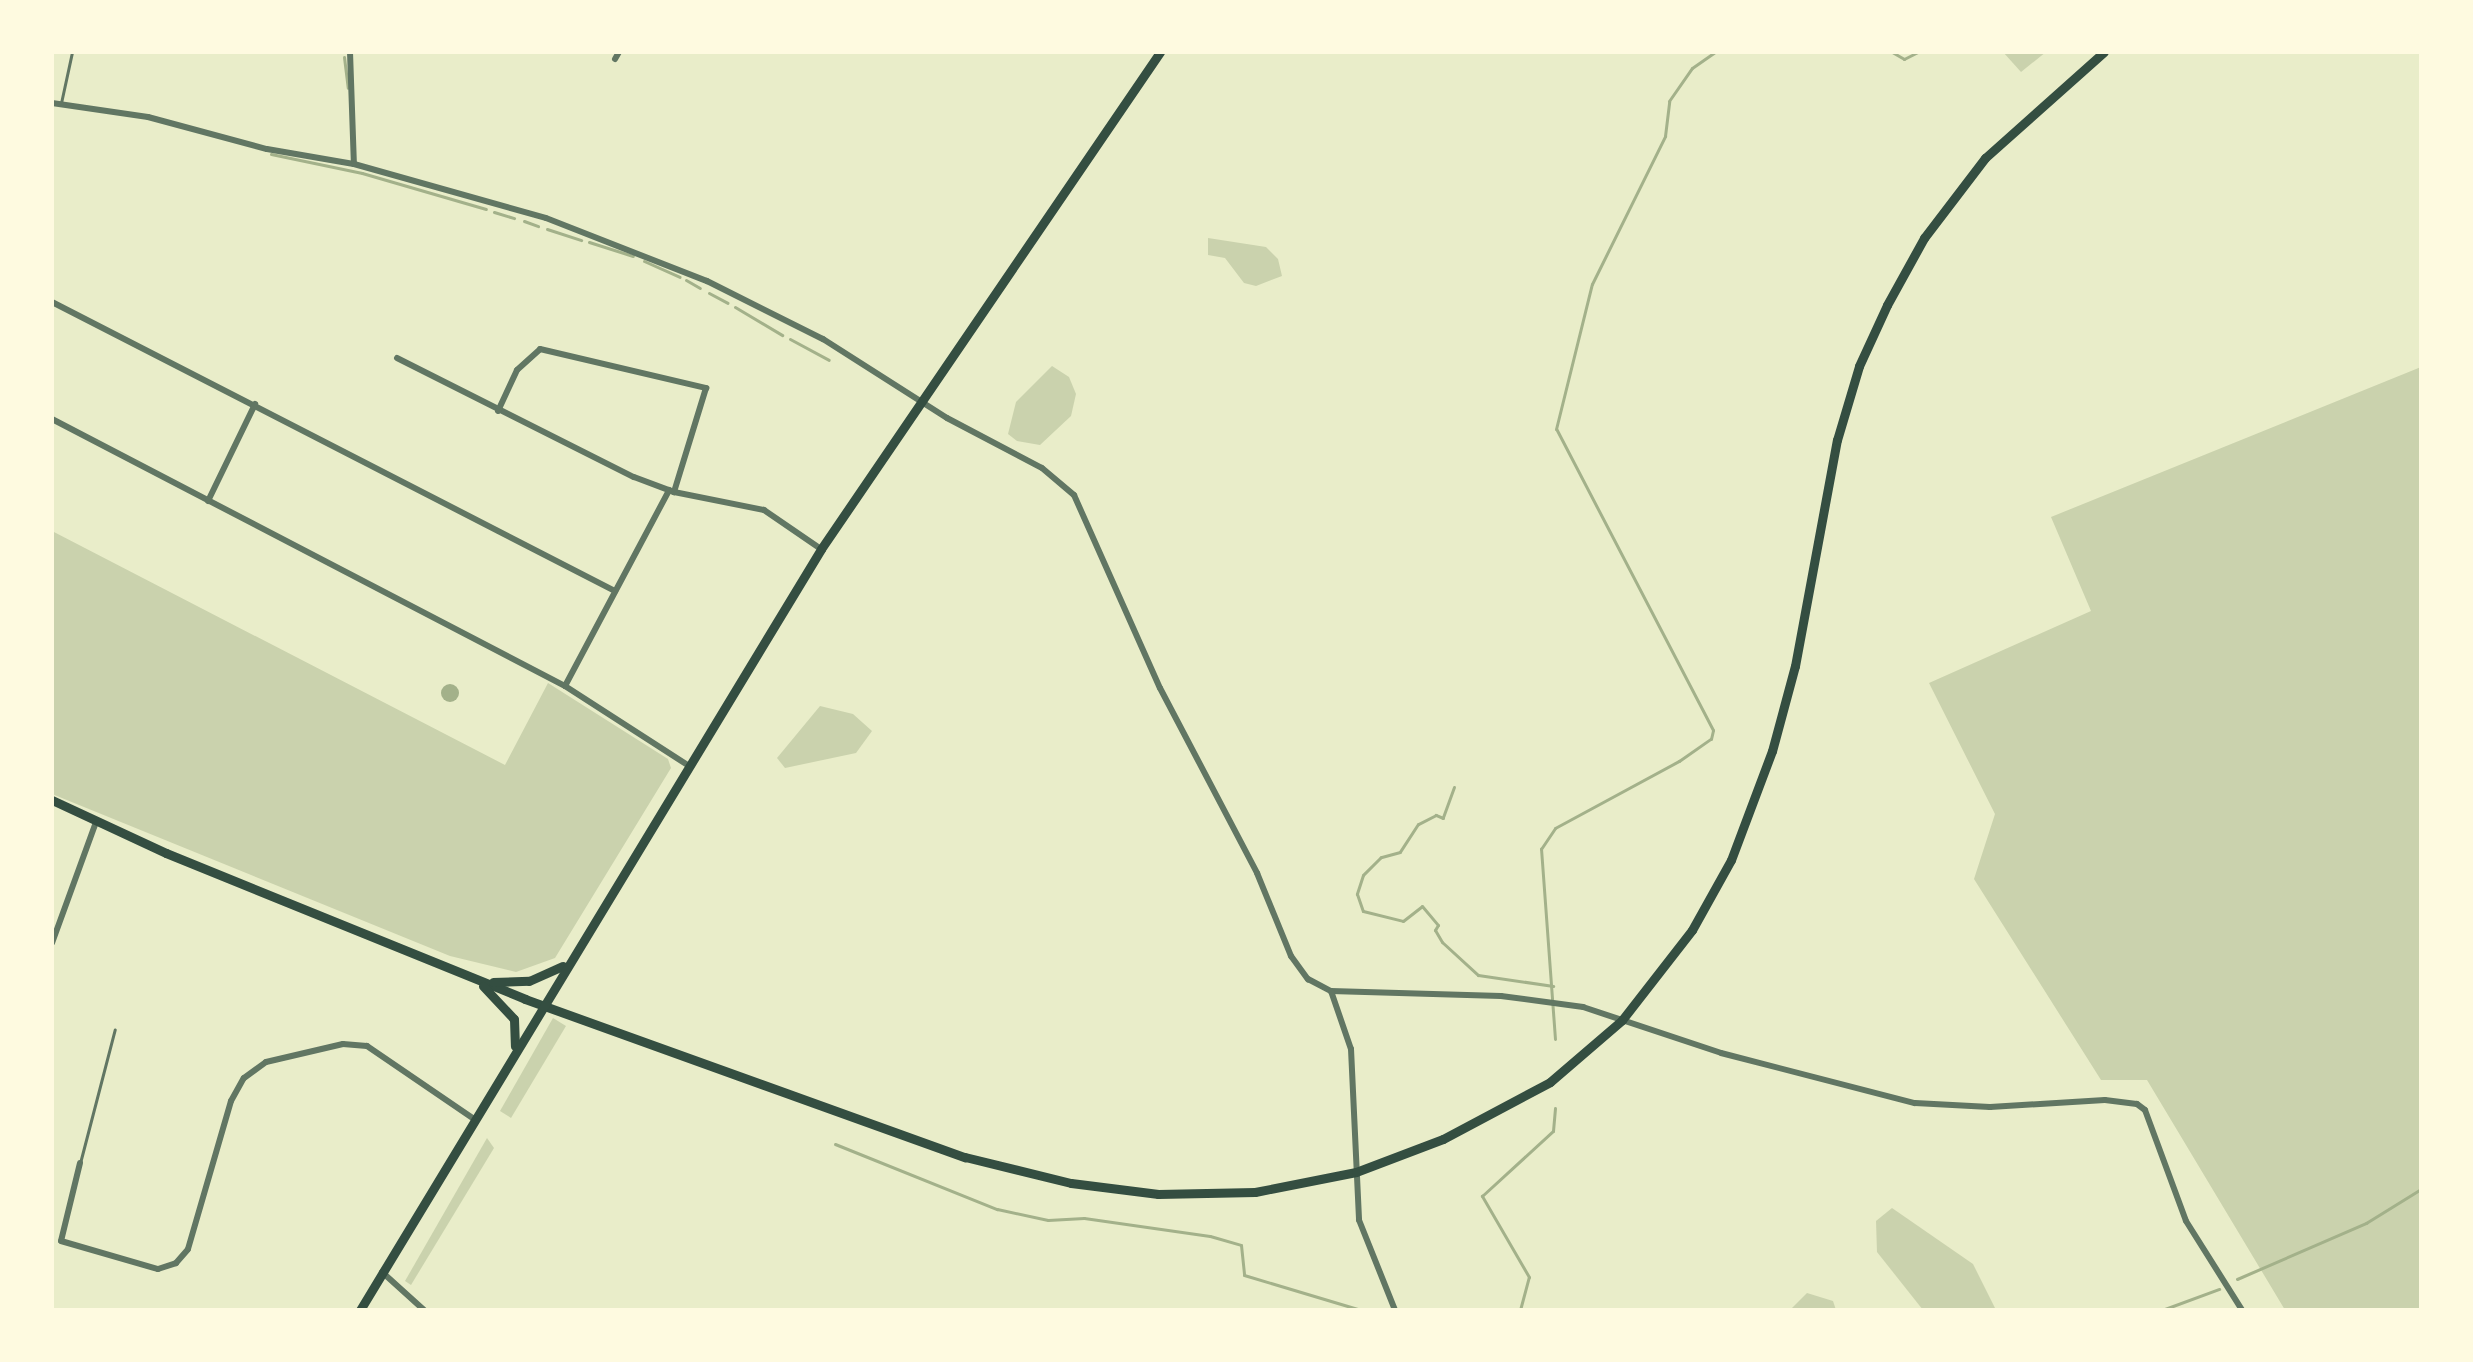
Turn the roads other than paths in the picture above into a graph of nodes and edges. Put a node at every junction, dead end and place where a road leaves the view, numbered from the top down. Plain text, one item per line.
1 (72, 52) edge
2 (350, 52) edge
3 (619, 52) edge
4 (1160, 52) edge
5 (2104, 52) edge
6 (615, 59) dead end
7 (52, 103) edge
8 (61, 106) junction
9 (354, 164) junction
10 (52, 302) edge
11 (397, 358) dead end
12 (923, 400) junction
13 (255, 404) junction
14 (498, 411) junction
15 (52, 419) edge
16 (671, 491) junction
17 (208, 501) junction
18 (821, 549) junction
19 (615, 591) junction
20 (565, 686) junction
21 (686, 764) junction
22 (52, 800) edge
23 (96, 822) junction
24 (52, 943) edge
25 (565, 964) junction
26 (474, 979) junction
27 (1331, 991) junction
28 (540, 1005) junction
29 (1622, 1020) junction
30 (115, 1029) dead end
31 (513, 1052) junction
32 (474, 1119) junction
33 (80, 1163) joint
34 (1356, 1172) junction
35 (382, 1272) junction
36 (360, 1310) edge
37 (424, 1310) edge
38 (1395, 1310) edge
39 (2242, 1310) edge

1 - 8 lane
2 - 9 street
3 - 6 street
4 - 12 main road
5 - 29 main road
7 - 8 street
8 - 9 street
9 - 12 street
10 - 13 street
11 - 14 street
12 - 18 main road
12 - 27 street
13 - 17 street
13 - 19 street
14 - 16 street
14 - 16 street
15 - 17 street
16 - 18 street
16 - 19 street
17 - 20 street
18 - 21 main road
19 - 20 street
20 - 21 street
21 - 25 main road
22 - 23 main road
23 - 24 street
23 - 26 main road
25 - 26 main road
25 - 28 main road
26 - 28 main road
26 - 31 main road
27 - 29 street
27 - 34 street
28 - 31 main road
28 - 34 main road
29 - 34 main road
29 - 39 street
30 - 33 lane
31 - 32 main road
32 - 33 street
32 - 35 main road
34 - 38 street
35 - 36 main road
35 - 37 street

